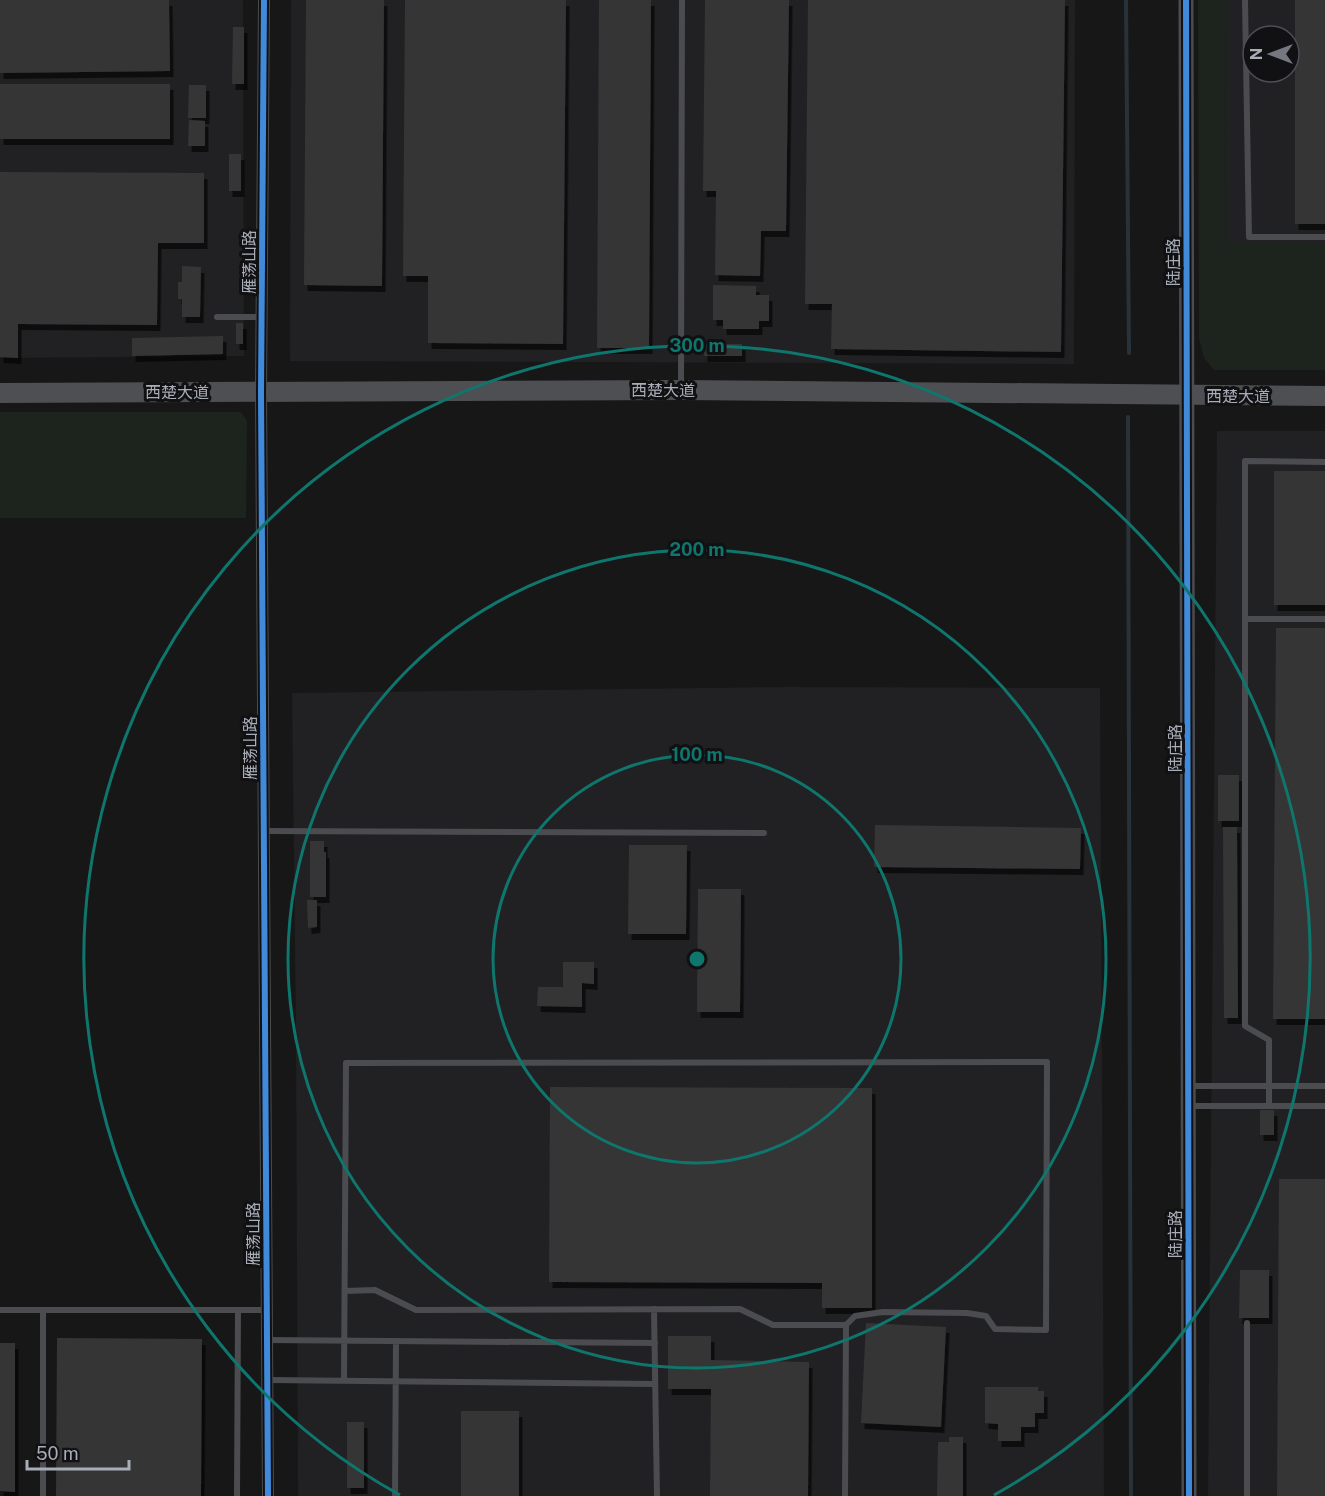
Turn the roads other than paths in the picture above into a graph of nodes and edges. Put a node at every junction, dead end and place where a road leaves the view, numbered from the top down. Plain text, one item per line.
1 (264, 0) edge
2 (682, 0) edge
3 (1186, 0) edge
4 (1245, 0) edge
5 (1325, 237) edge
6 (217, 317) dead end
7 (262, 317) junction
8 (681, 390) junction
9 (261, 392) junction
10 (0, 393) edge
11 (1187, 396) junction
12 (1325, 396) edge
13 (1325, 462) edge
14 (1245, 619) junction
15 (1325, 619) edge
16 (264, 831) junction
17 (764, 833) dead end
18 (1189, 1086) junction
19 (1269, 1086) junction
20 (1325, 1086) edge
21 (1189, 1106) junction
22 (1269, 1106) junction
23 (1325, 1106) edge
24 (345, 1291) junction
25 (654, 1309) junction
26 (0, 1310) edge
27 (43, 1310) junction
28 (238, 1310) junction
29 (267, 1310) junction
30 (1247, 1323) dead end
31 (846, 1325) junction
32 (267, 1340) junction
33 (344, 1340) junction
34 (396, 1341) junction
35 (655, 1343) junction
36 (268, 1380) junction
37 (344, 1381) junction
38 (396, 1381) junction
39 (655, 1384) junction
40 (42, 1496) edge
41 (237, 1496) edge
42 (268, 1496) edge
43 (395, 1496) edge
44 (657, 1496) edge
45 (845, 1496) edge
46 (1189, 1496) edge
47 (1246, 1496) edge

1 - 7 street, 雁荡山路
2 - 8 lane
3 - 11 street, 陆庄路
4 - 5 lane
6 - 7 lane
7 - 9 street, 雁荡山路
8 - 9 main road, 西楚大道
8 - 11 main road, 西楚大道
9 - 10 main road, 西楚大道
9 - 16 street, 雁荡山路
11 - 12 main road, 西楚大道
11 - 18 street, 陆庄路
13 - 14 lane
14 - 15 lane
14 - 19 lane
16 - 17 lane
16 - 29 street, 雁荡山路
18 - 19 lane
18 - 21 street, 陆庄路
19 - 20 lane
19 - 22 lane
21 - 22 lane
21 - 46 street, 陆庄路
22 - 23 lane
24 - 25 lane
24 - 31 lane
24 - 33 lane
25 - 31 lane
25 - 35 lane
26 - 27 lane
27 - 28 lane
27 - 40 lane
28 - 29 lane
28 - 41 lane
29 - 32 street, 雁荡山路
30 - 47 lane
31 - 45 lane
32 - 33 lane
32 - 36 street, 雁荡山路
33 - 34 lane
33 - 37 lane
34 - 35 lane
34 - 38 lane
35 - 39 lane
36 - 37 lane
36 - 42 street, 雁荡山路
37 - 38 lane
38 - 39 lane
38 - 43 lane
39 - 44 lane

